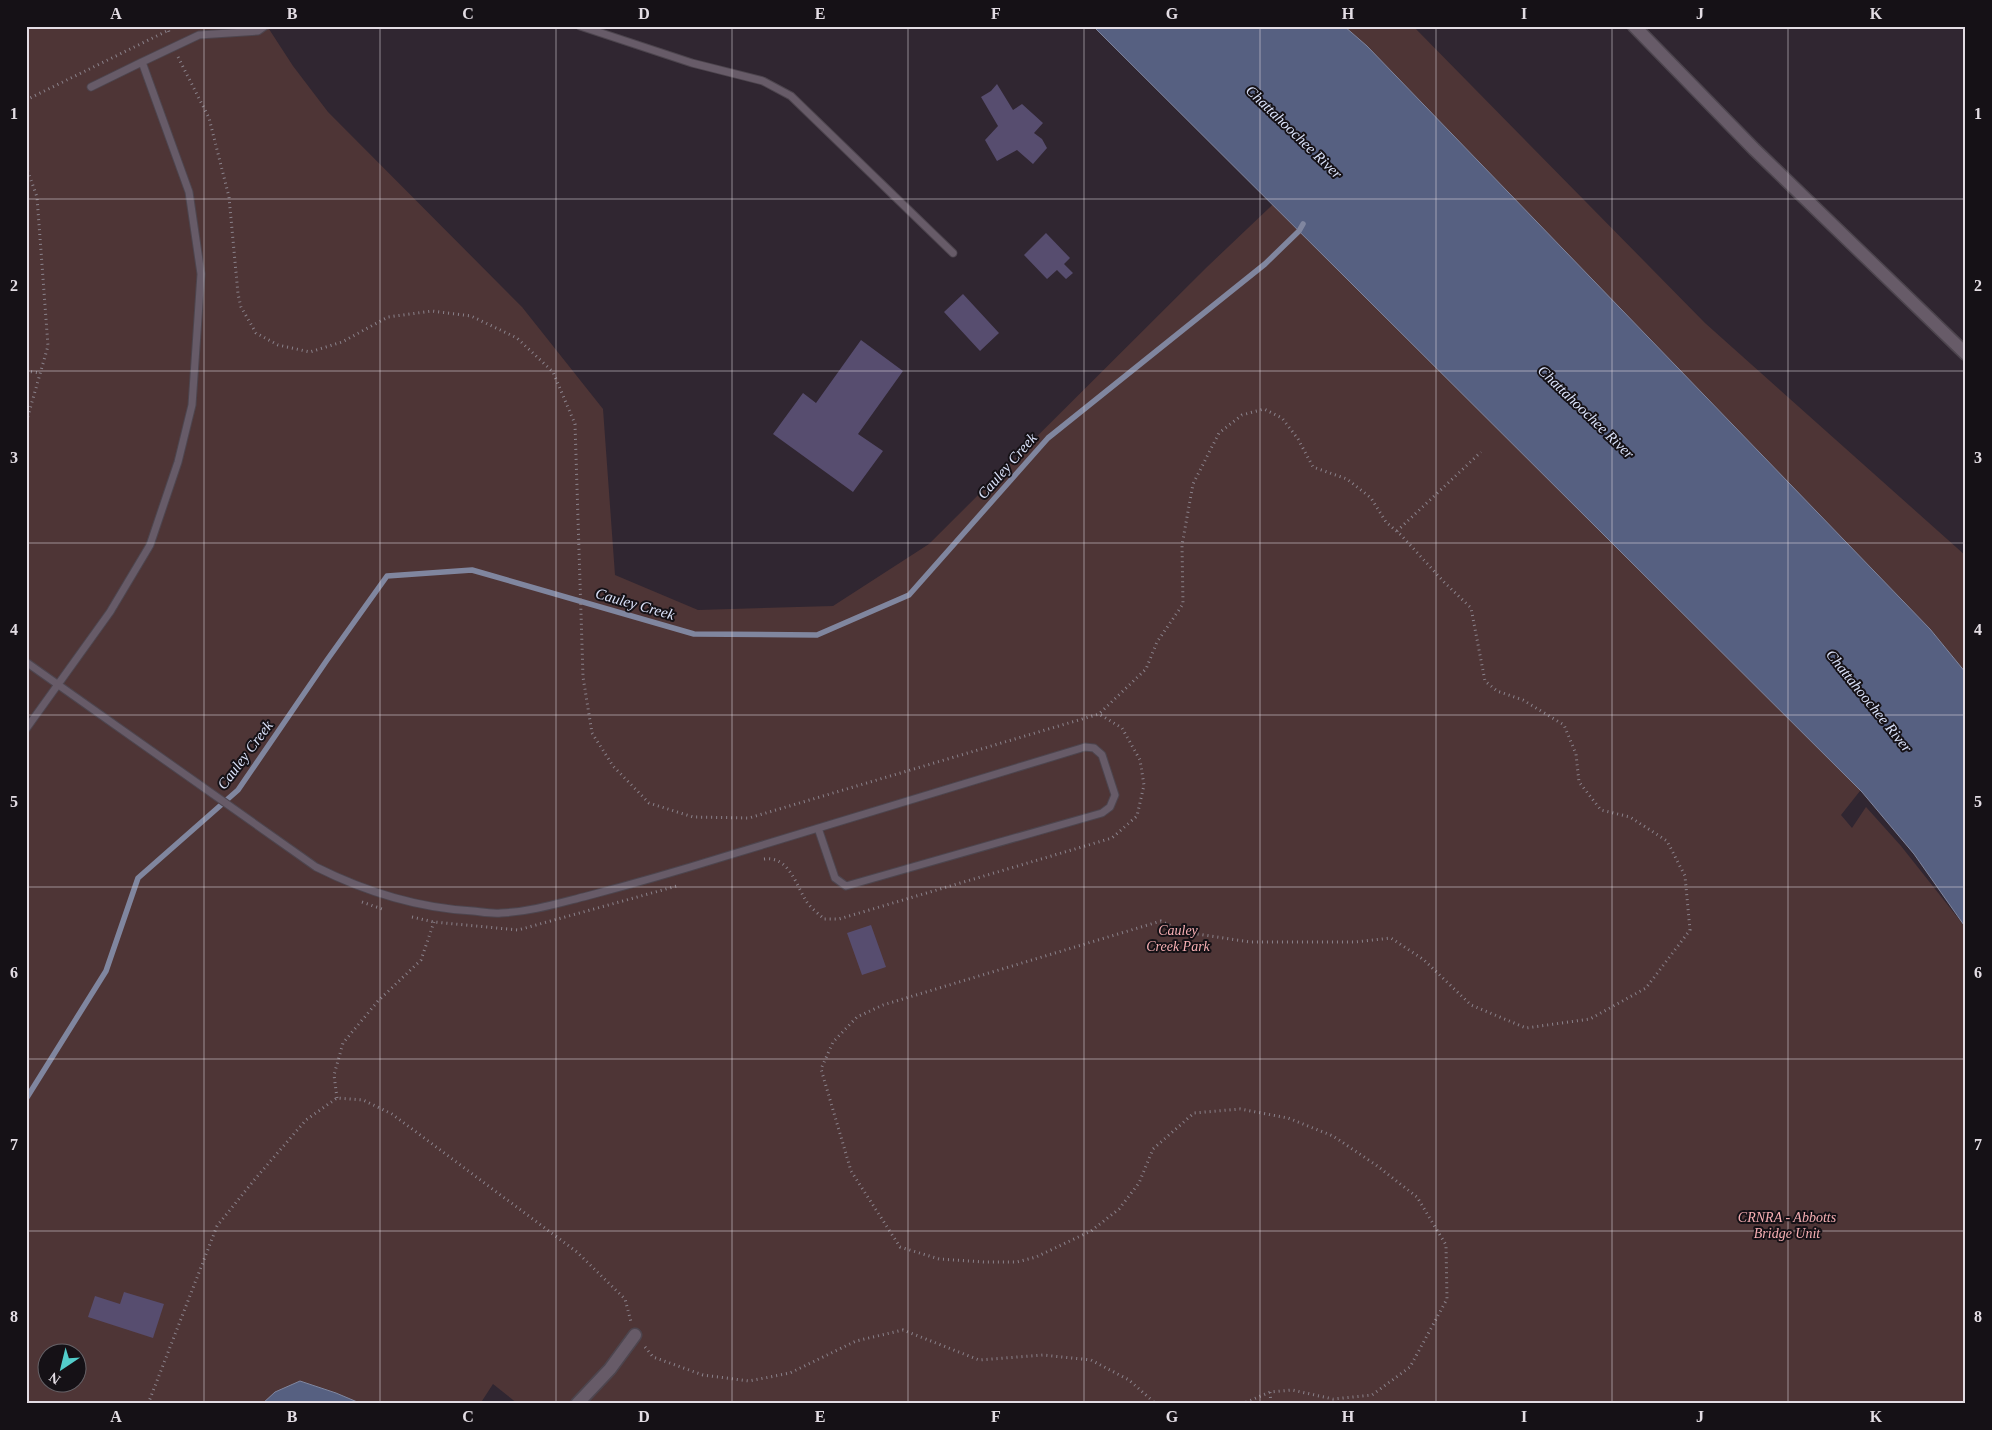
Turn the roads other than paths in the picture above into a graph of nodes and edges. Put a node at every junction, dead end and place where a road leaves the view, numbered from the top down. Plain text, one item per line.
1 (265, 26) edge
2 (580, 26) edge
3 (1634, 26) edge
4 (142, 62) junction
5 (91, 87) dead end
6 (953, 253) dead end
7 (1966, 354) edge
8 (26, 662) edge
9 (58, 685) junction
10 (26, 729) edge
11 (818, 828) junction
12 (635, 1335) road end
13 (577, 1404) edge

1 - 4 lane
2 - 6 lane
3 - 7 street
4 - 5 lane
4 - 9 lane
8 - 9 lane
9 - 10 lane
9 - 11 lane
11 - 11 lane
12 - 13 street

